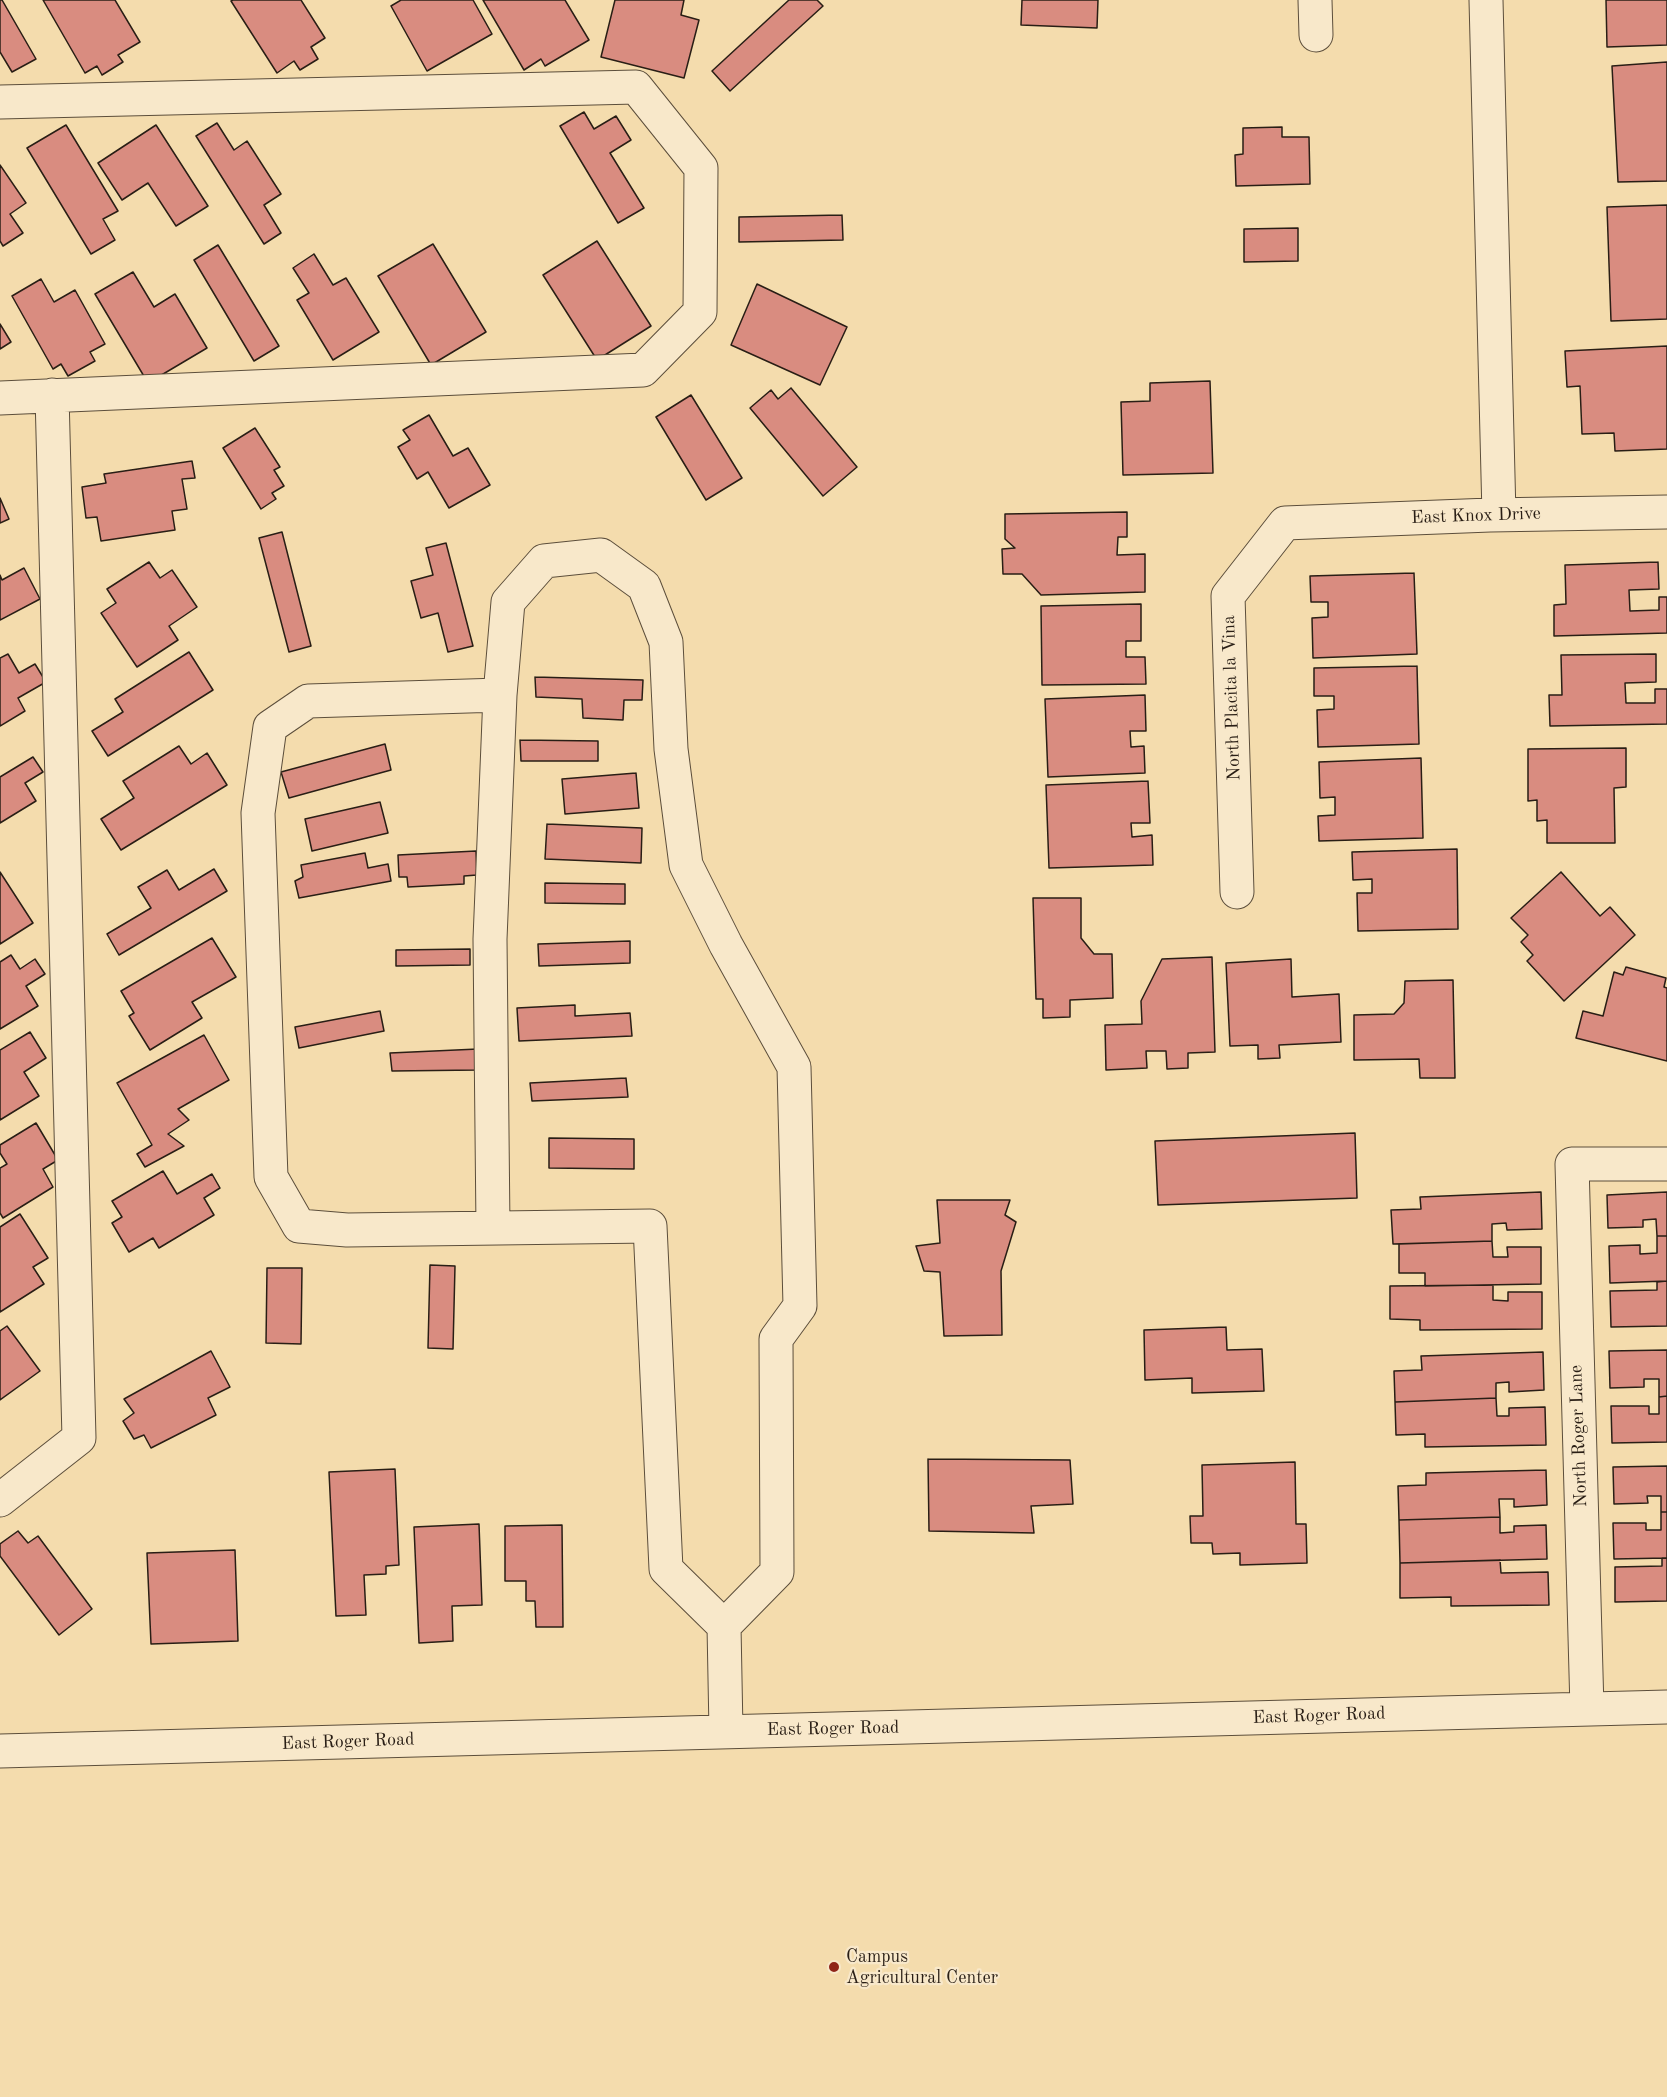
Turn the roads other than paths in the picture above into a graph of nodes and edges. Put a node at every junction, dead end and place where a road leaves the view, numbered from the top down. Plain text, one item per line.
1 (1315, 0) edge
2 (1486, 0) edge
3 (1316, 35) dead end
4 (0, 102) edge
5 (52, 395) junction
6 (0, 398) edge
7 (1667, 512) edge
8 (1499, 515) junction
9 (1285, 524) joint
10 (500, 695) junction
11 (1237, 892) dead end
12 (1667, 1164) edge
13 (493, 1228) junction
14 (0, 1500) edge
15 (724, 1626) junction
16 (1667, 1707) edge
17 (1587, 1709) junction
18 (726, 1731) junction
19 (0, 1751) edge

1 - 3 street
2 - 8 street
4 - 5 street
5 - 6 street
5 - 14 street
7 - 8 street, East Knox Drive
8 - 9 street, East Knox Drive
9 - 11 street, North Placita la Vina
10 - 13 street
10 - 13 street
10 - 15 street
12 - 17 street, North Roger Lane
13 - 15 street
15 - 18 street
16 - 17 street, East Roger Road
17 - 18 street, East Roger Road
18 - 19 street, East Roger Road

